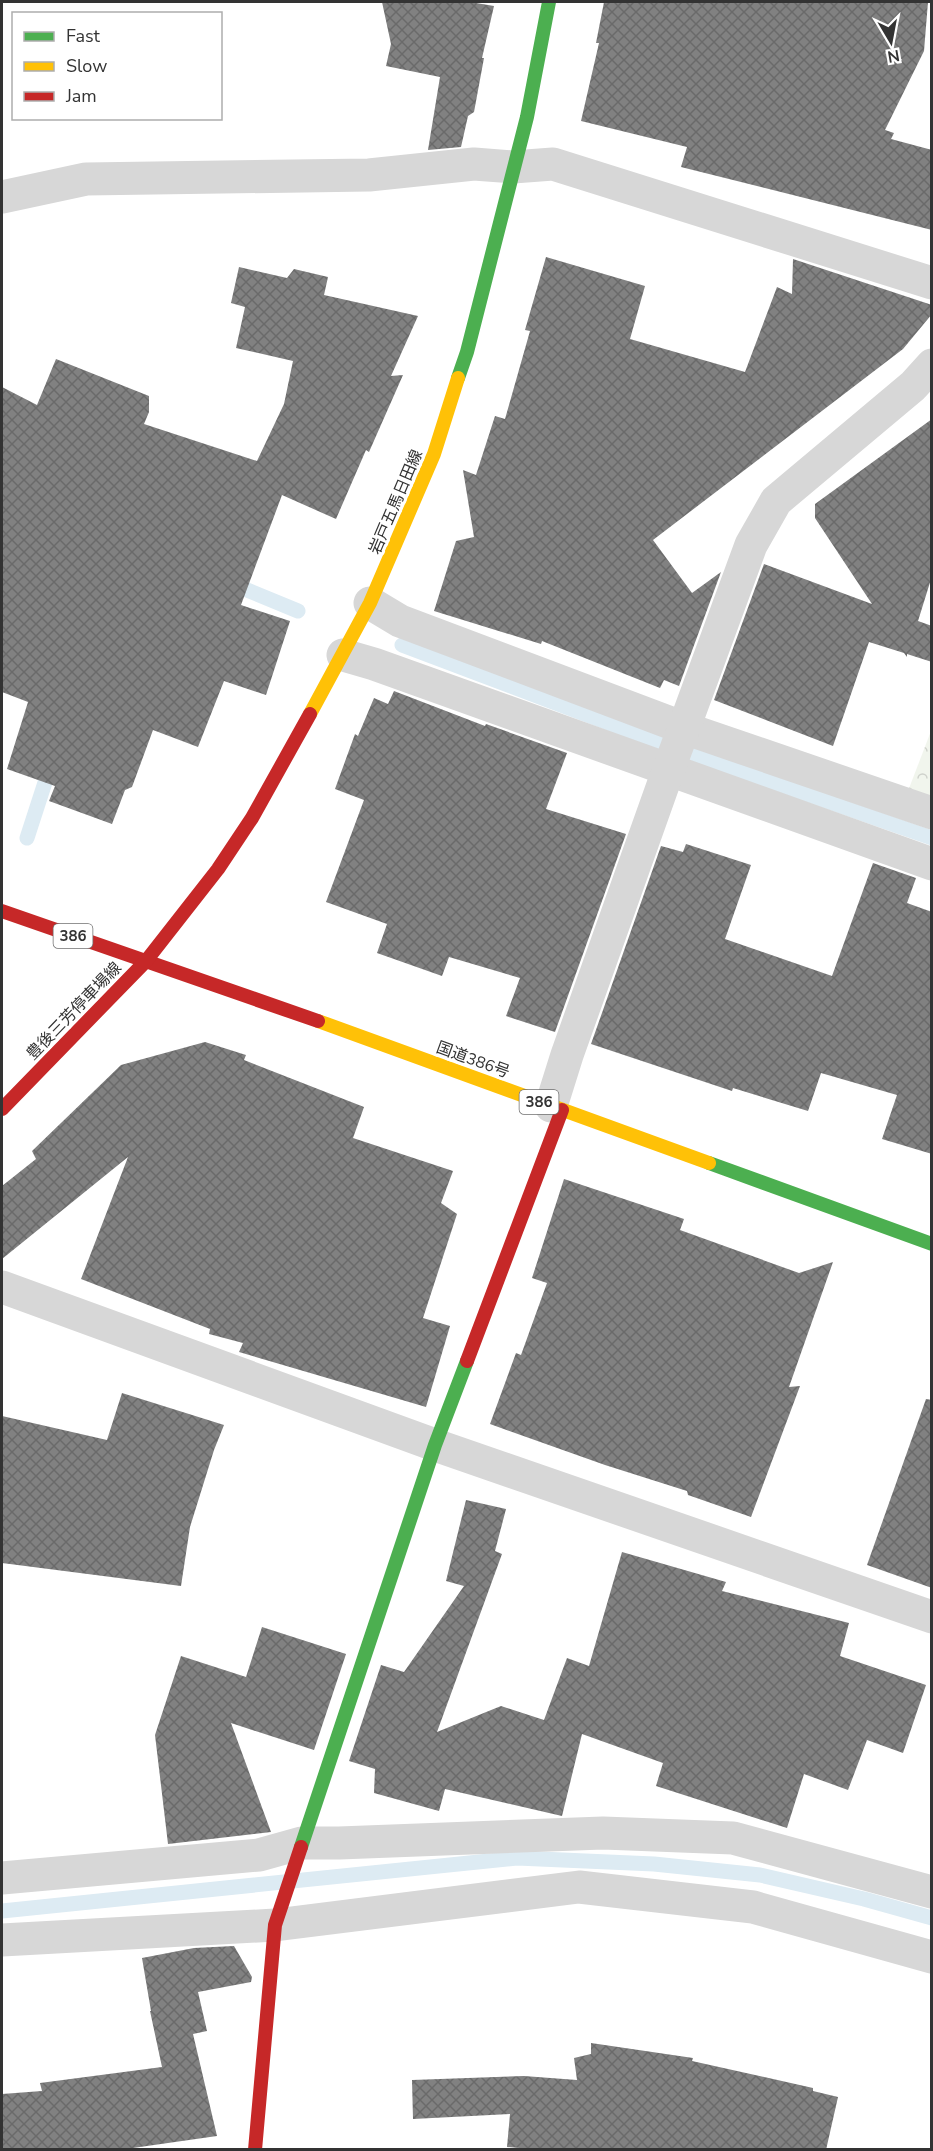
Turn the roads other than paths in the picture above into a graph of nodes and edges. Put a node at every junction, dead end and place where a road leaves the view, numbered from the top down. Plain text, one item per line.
1 (549, 2) edge
2 (513, 167) junction
3 (2, 197) edge
4 (932, 283) edge
5 (932, 365) edge
6 (370, 603) junction
7 (343, 655) junction
8 (684, 728) junction
9 (668, 771) junction
10 (932, 813) edge
11 (932, 864) edge
12 (2, 911) edge
13 (146, 961) junction
14 (556, 1108) junction
15 (2, 1109) edge
16 (932, 1244) edge
17 (2, 1287) edge
18 (435, 1445) junction
19 (932, 1617) edge
20 (302, 1843) junction
21 (2, 1878) edge
22 (932, 1892) edge
23 (275, 1925) junction
24 (2, 1940) edge
25 (932, 1957) edge
26 (255, 2149) edge
27 (262, 2150) edge

1 - 2 main road, 岩戸五馬日田線
2 - 3 street
2 - 4 street
2 - 6 main road, 岩戸五馬日田線
5 - 8 street
6 - 7 main road, 岩戸五馬日田線
6 - 8 street
7 - 9 street
7 - 13 main road, 岩戸五馬日田線
8 - 9 street
8 - 10 street
9 - 11 street
9 - 14 street
12 - 13 main road, 国道386号 / 386
13 - 14 main road, 国道386号 / 386
13 - 15 main road, 豊後三芳停車場線
14 - 16 main road, 国道386号 / 386
14 - 18 main road
17 - 18 street
18 - 19 street
18 - 20 main road
20 - 21 street
20 - 22 street
20 - 23 main road
23 - 24 street
23 - 25 street
23 - 26 main road
26 - 27 street

